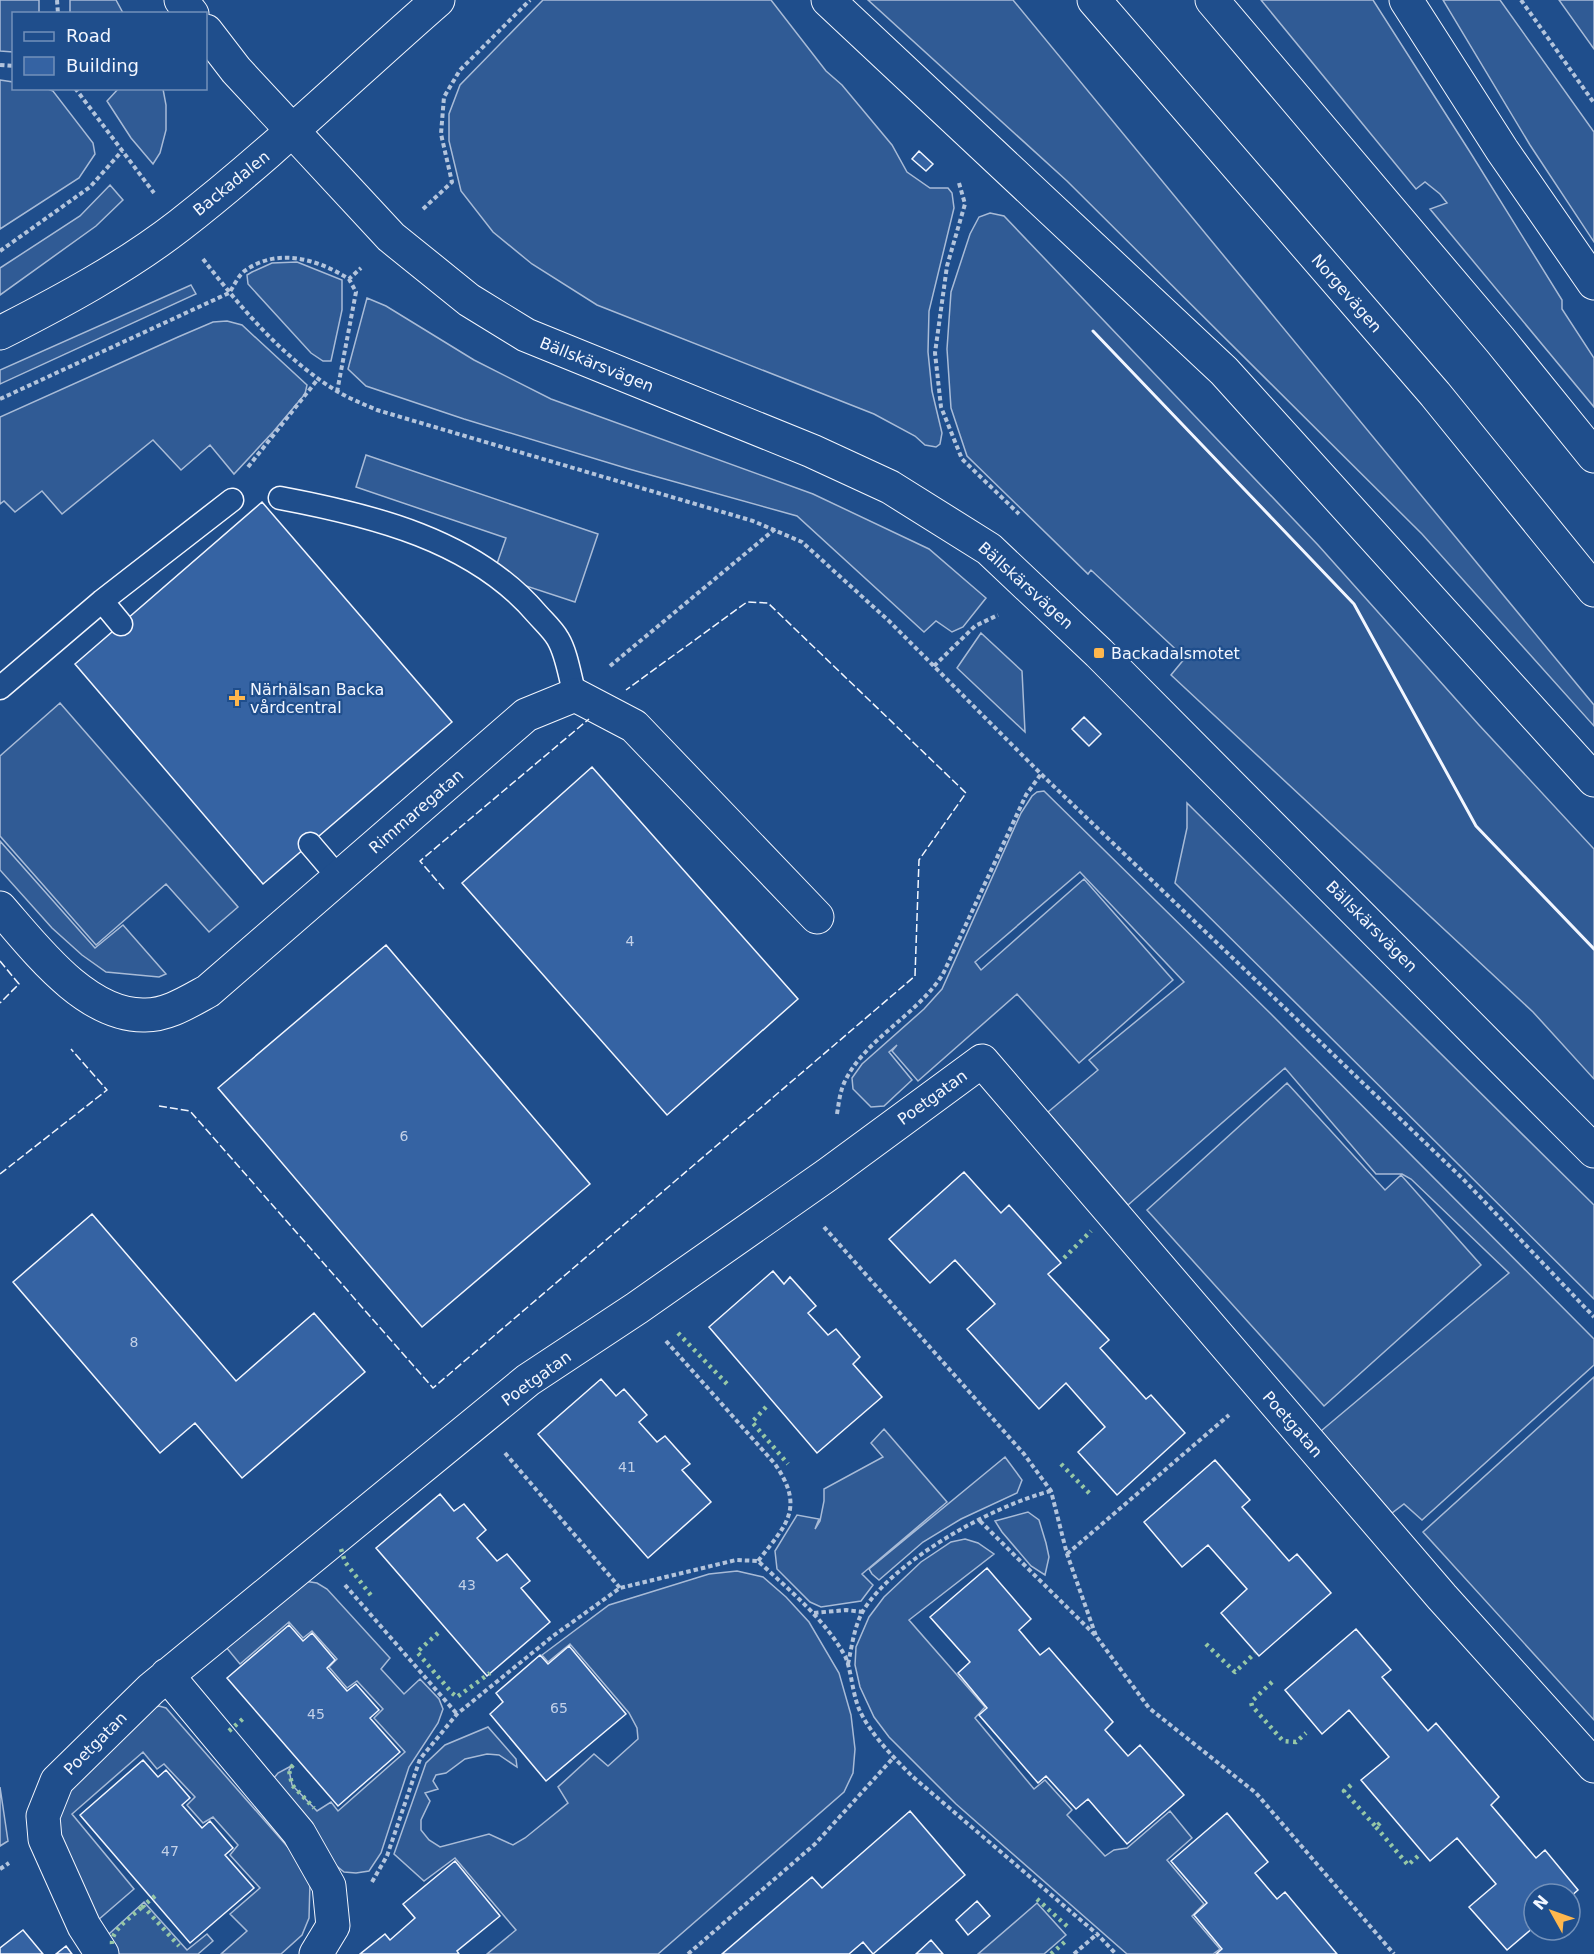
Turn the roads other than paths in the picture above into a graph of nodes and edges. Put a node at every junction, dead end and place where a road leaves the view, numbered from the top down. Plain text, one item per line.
1 (181, 0) edge
2 (438, 0) edge
3 (828, 0) edge
4 (1094, 0) edge
5 (1212, 0) edge
6 (1406, 0) edge
7 (190, 12) edge
8 (207, 32) edge
9 (293, 132) junction
10 (1594, 283) edge
11 (0, 333) edge
12 (1594, 456) edge
13 (280, 498) dead end
14 (232, 500) road end
15 (1594, 590) edge
16 (102, 601) junction
17 (122, 624) dead end
18 (0, 688) edge
19 (575, 696) junction
20 (1594, 780) edge
21 (310, 844) dead end
22 (339, 878) junction
23 (0, 908) edge
24 (818, 917) dead end
25 (1594, 1151) edge
26 (168, 1675) junction
27 (1594, 1766) edge
28 (102, 1954) edge
29 (316, 1954) edge

1 - 7 main road
2 - 9 main road, Backadalen
3 - 20 main road
4 - 15 main road, Norgevägen
5 - 12 main road
6 - 10 main road
8 - 9 main road, Bällskärsvägen
9 - 11 main road, Backadalen
9 - 25 main road, Bällskärsvägen
13 - 19 lane
14 - 16 lane
16 - 17 lane
16 - 18 lane
19 - 22 main road, Rimmaregatan
19 - 24 main road
21 - 22 lane
22 - 23 main road, Rimmaregatan
26 - 27 main road, Poetgatan
26 - 28 main road, Poetgatan
26 - 29 main road

